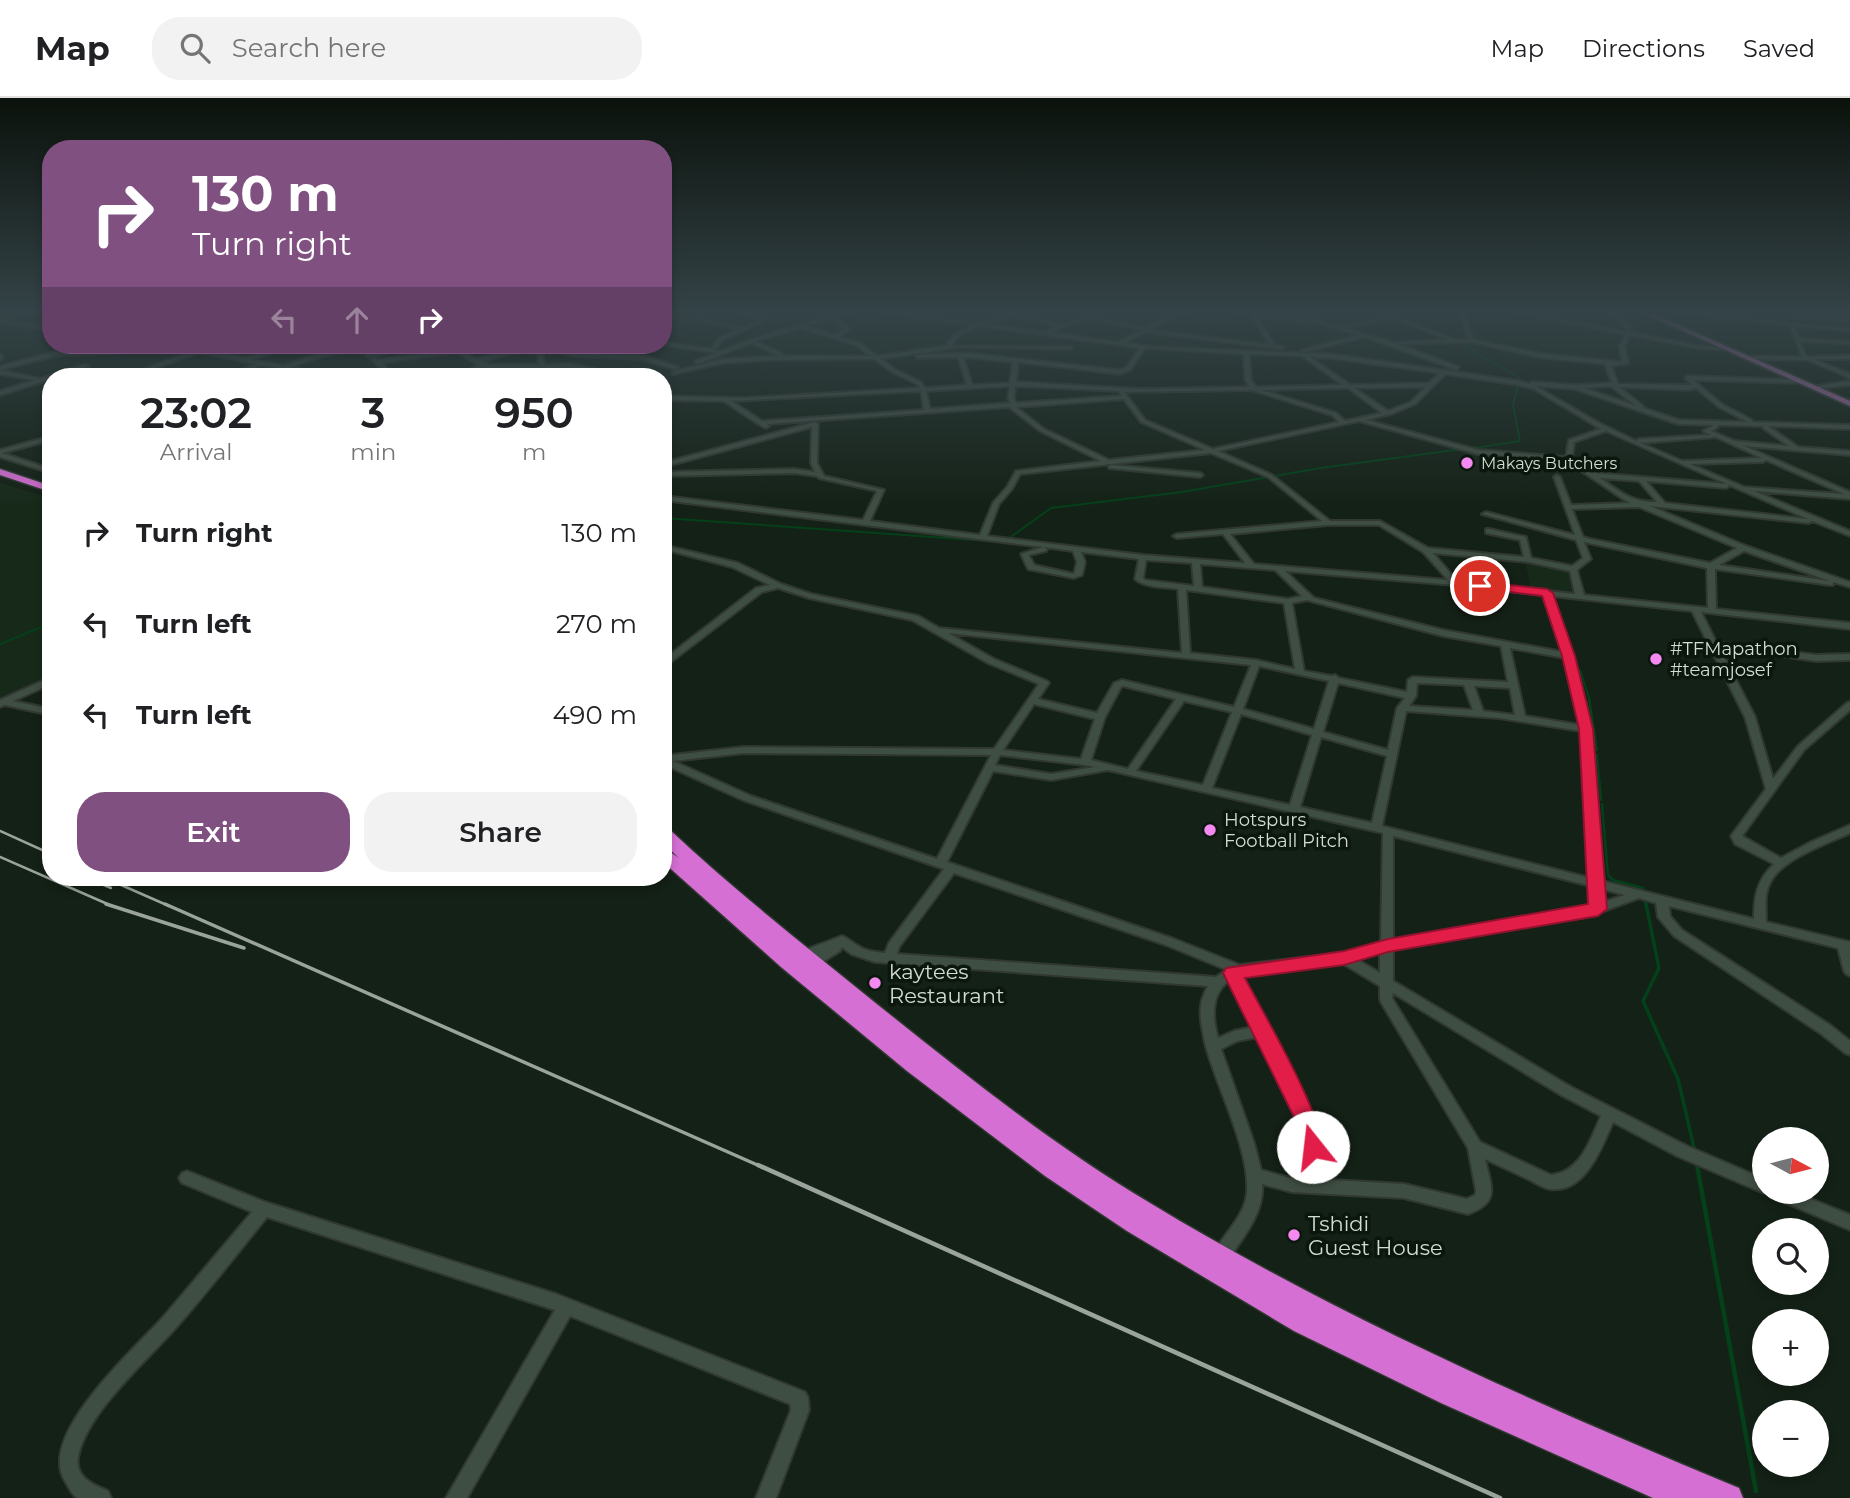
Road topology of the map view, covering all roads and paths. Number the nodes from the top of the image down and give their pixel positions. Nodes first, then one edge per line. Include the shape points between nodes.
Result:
1 (32, 377) edge
2 (906, 377) edge
3 (967, 377) edge
4 (1015, 377) edge
5 (1060, 377) edge
6 (1110, 377) edge
7 (1248, 377) edge
8 (1335, 377) edge
9 (1438, 377) edge
10 (1480, 377) edge
11 (1613, 377) edge
12 (1792, 377) edge
13 (42, 378) edge
14 (39, 379) junction
15 (1801, 381) junction
16 (1850, 383) edge
17 (1015, 384) junction
18 (1429, 385) junction
19 (1526, 385) junction
20 (1611, 385) junction
21 (970, 386) junction
22 (1056, 386) junction
23 (1697, 386) junction
24 (1349, 387) junction
25 (1576, 387) junction
26 (1814, 387) junction
27 (923, 389) junction
28 (1117, 390) junction
29 (1255, 390) junction
30 (878, 392) junction
31 (0, 393) edge
32 (1126, 397) junction
33 (672, 398) edge
34 (727, 401) junction
35 (1850, 404) edge
36 (1013, 406) junction
37 (1646, 410) junction
38 (928, 411) junction
39 (1386, 413) junction
40 (881, 414) junction
41 (842, 419) junction
42 (1357, 419) junction
43 (760, 423) junction
44 (1344, 423) junction
45 (1722, 423) junction
46 (815, 424) junction
47 (1763, 426) junction
48 (1850, 427) edge
49 (1605, 429) junction
50 (781, 434) junction
51 (1716, 437) junction
52 (42, 441) edge
53 (1632, 441) junction
54 (1729, 443) junction
55 (1795, 447) junction
56 (1215, 451) junction
57 (1850, 453) edge
58 (0, 454) edge
59 (1569, 459) junction
60 (1766, 460) junction
61 (672, 462) edge
62 (1107, 462) junction
63 (1679, 462) junction
64 (1087, 465) junction
65 (0, 466) edge
66 (42, 468) edge
67 (0, 472) edge
68 (672, 474) edge
69 (818, 474) junction
70 (1200, 475) dead end
71 (1590, 475) junction
72 (1557, 477) dead end
73 (1640, 478) junction
74 (42, 479) edge
75 (42, 486) edge
76 (1737, 487) junction
77 (1850, 496) edge
78 (672, 499) edge
79 (1662, 504) junction
80 (1642, 506) junction
81 (1568, 507) junction
82 (1486, 514) dead end
83 (1328, 523) junction
84 (865, 524) junction
85 (1825, 524) junction
86 (1850, 527) edge
87 (1489, 531) dead end
88 (1227, 534) junction
89 (1850, 534) edge
90 (983, 537) junction
91 (1177, 537) dead end
92 (1581, 540) junction
93 (1051, 546) junction
94 (1743, 548) junction
95 (672, 549) edge
96 (1076, 549) junction
97 (1426, 550) junction
98 (1143, 557) junction
99 (1528, 560) junction
100 (1196, 562) junction
101 (1711, 566) junction
102 (1252, 567) junction
103 (1277, 568) junction
104 (1573, 569) junction
105 (1455, 583) junction
106 (778, 586) junction
107 (1182, 587) junction
108 (1198, 589) junction
109 (1547, 593) junction
110 (1580, 596) junction
111 (1306, 598) junction
112 (1288, 601) junction
113 (1695, 609) junction
114 (1712, 611) junction
115 (1850, 626) edge
116 (938, 629) junction
117 (1715, 644) junction
118 (1505, 645) junction
119 (1186, 653) junction
120 (1569, 656) junction
121 (1850, 657) edge
122 (672, 658) edge
123 (1256, 663) junction
124 (1300, 671) junction
125 (1335, 678) junction
126 (1468, 682) junction
127 (42, 684) edge
128 (1512, 685) junction
129 (1412, 696) junction
130 (1182, 697) junction
131 (1033, 701) junction
132 (2, 703) edge
133 (1850, 705) edge
134 (1402, 708) junction
135 (42, 710) edge
136 (1239, 711) junction
137 (1479, 713) junction
138 (1100, 717) junction
139 (1521, 719) junction
140 (1586, 729) junction
141 (1316, 735) junction
142 (997, 752) junction
143 (1392, 754) junction
144 (672, 759) edge
145 (1084, 762) junction
146 (672, 764) edge
147 (989, 766) junction
148 (1118, 768) junction
149 (1131, 771) junction
150 (1207, 788) junction
151 (1770, 789) junction
152 (1294, 809) junction
153 (1850, 829) edge
154 (1382, 830) junction
155 (672, 841) edge
156 (672, 860) edge
157 (1780, 863) junction
158 (946, 866) junction
159 (1596, 883) junction
160 (1638, 894) junction
161 (1662, 900) junction
162 (1598, 909) junction
163 (1760, 924) junction
164 (1388, 946) junction
165 (1847, 946) edge
166 (890, 958) junction
167 (1344, 958) junction
168 (801, 963) junction
169 (1236, 971) junction
170 (1850, 971) edge
171 (1384, 980) junction
172 (1219, 982) junction
173 (1260, 1031) junction
174 (1213, 1047) junction
175 (1850, 1049) edge
176 (1610, 1113) junction
177 (1475, 1147) junction
178 (1254, 1175) junction
179 (187, 1178) dead end
180 (1752, 1181) edge
181 (1292, 1185) junction
182 (1805, 1204) edge
183 (264, 1209) junction
184 (1850, 1223) edge
185 (1220, 1257) junction
186 (566, 1307) junction
187 (101, 1498) edge
188 (456, 1498) edge
189 (766, 1498) edge
190 (1686, 1498) edge
191 (1729, 1498) edge

1 - 14 street
2 - 27 street
3 - 21 street
4 - 17 street
5 - 22 street
6 - 28 street
7 - 29 street
8 - 24 street
9 - 18 street
10 - 19 street
11 - 20 street
12 - 15 main road
13 - 14 street
14 - 31 street
15 - 23 street via 1688,378
15 - 26 main road
16 - 26 street
17 - 21 street
17 - 22 street
17 - 36 street
18 - 24 street
18 - 39 street via 1411,404
19 - 25 street
19 - 49 street
20 - 23 street
20 - 25 street
20 - 37 street
21 - 27 street
22 - 28 street
23 - 47 street via 1726,410
24 - 29 street
24 - 39 street
25 - 37 street
26 - 35 main road
27 - 30 street
27 - 38 street
28 - 29 street
28 - 32 street
29 - 44 street via 1334,414
30 - 34 street
30 - 40 street
32 - 36 street
32 - 56 street via 1144,422
33 - 34 street
34 - 43 street
36 - 38 street
36 - 62 street via 1042,430
37 - 45 street via 1678,422
38 - 40 street
39 - 42 street
40 - 41 street
41 - 43 street
41 - 46 street
42 - 44 street
42 - 59 street via 1480,453
43 - 50 street
44 - 56 street
45 - 47 street
45 - 51 street via 1706,429
46 - 50 street
46 - 69 street
47 - 48 street
47 - 55 street
49 - 53 street
49 - 59 street via 1571,440
50 - 61 street
51 - 53 street
51 - 54 street
52 - 58 street
53 - 63 street
54 - 55 street
54 - 60 street
55 - 57 street
56 - 62 street
56 - 83 street via 1270,476
58 - 66 street
59 - 71 street
60 - 63 street
60 - 77 street
62 - 64 street
63 - 76 street
64 - 70 street
64 - 90 street via 1018,472 996,503
65 - 74 highway
67 - 75 highway
68 - 69 street
69 - 84 street via 827,481 880,489
71 - 73 street
71 - 80 street
72 - 81 street
73 - 76 street
73 - 79 street
76 - 77 street
76 - 85 street
78 - 84 street
79 - 80 street
79 - 85 street
80 - 81 street
80 - 94 street
81 - 92 street
82 - 92 street
83 - 88 street
83 - 97 street via 1386,525
84 - 90 street
85 - 86 street
85 - 89 street
87 - 99 street via 1523,539
88 - 91 street
88 - 102 street
90 - 93 street
92 - 101 street
92 - 104 street via 1587,559
93 - 96 street
93 - 96 street via 1026,552 1031,567 1077,575 1081,562
94 - 101 street
94 - 101 street via 1850,585
95 - 106 street via 735,565
96 - 98 street
97 - 99 street
97 - 105 street
98 - 100 street
98 - 107 street via 1140,580
99 - 104 street
100 - 102 street
100 - 108 street
101 - 114 street
102 - 103 street
103 - 105 street
103 - 111 street
104 - 110 street
105 - 109 street
106 - 116 street via 915,618
106 - 122 street via 759,590
107 - 108 street
107 - 119 street
108 - 112 street
109 - 110 street
109 - 120 street
110 - 113 street
111 - 112 street
111 - 118 street
112 - 124 street
113 - 114 street
113 - 117 street
114 - 115 street
116 - 119 street
116 - 131 street via 973,652 1044,683
117 - 121 street via 1816,659
117 - 151 street via 1749,717
118 - 120 street
118 - 128 street
119 - 123 street
120 - 140 street
123 - 124 street
123 - 136 street
124 - 125 street
125 - 129 street
125 - 141 street
126 - 128 street
126 - 129 street via 1413,680
126 - 137 street
127 - 132 street
128 - 139 street
129 - 134 street
130 - 136 street
130 - 138 street via 1122,683
130 - 149 street
131 - 138 street
131 - 142 street
132 - 135 street
133 - 151 street via 1801,748
134 - 137 street
134 - 143 street
136 - 141 street
136 - 150 street
137 - 139 street
138 - 145 street
139 - 140 street
140 - 159 street
141 - 143 street
141 - 152 street
142 - 144 street via 744,750
142 - 145 street
142 - 147 street
143 - 154 street
145 - 148 street
146 - 158 street via 747,798
147 - 148 street via 1051,777
147 - 158 street
148 - 149 street
149 - 150 street
150 - 152 street
151 - 157 street via 1736,836
152 - 154 street
153 - 157 street
154 - 159 street
154 - 164 street
155 - 168 highway
156 - 168 highway
157 - 163 street via 1762,887
158 - 166 street via 893,946
158 - 169 street via 1170,942
159 - 160 street
159 - 162 street
160 - 161 street
160 - 162 street
161 - 163 street
161 - 175 street via 1664,917 1678,933
162 - 164 street
163 - 165 street
164 - 167 street
164 - 171 street
165 - 170 street
166 - 168 street via 864,954 839,941 836,948
166 - 172 street
167 - 169 street
167 - 171 street
168 - 185 highway via 1060,1159
168 - 190 highway via 995,1127 1135,1223 1303,1322 1450,1394
169 - 172 street
169 - 173 street
171 - 176 street
171 - 177 street via 1386,998
172 - 174 street via 1206,1008
173 - 174 street via 1234,1036
173 - 181 street via 1306,1119 1313,1147 1308,1174
174 - 178 street
176 - 177 street via 1582,1170 1561,1183
176 - 180 street
177 - 181 street via 1484,1191 1482,1199 1468,1207 1404,1191
178 - 181 street
178 - 185 street via 1255,1192 1248,1215
179 - 183 street
182 - 184 street
183 - 186 street
183 - 187 street via 169,1324 107,1389 80,1427 69,1470 80,1489
185 - 191 highway via 1457,1381
186 - 188 street
186 - 189 street via 799,1398 800,1410

